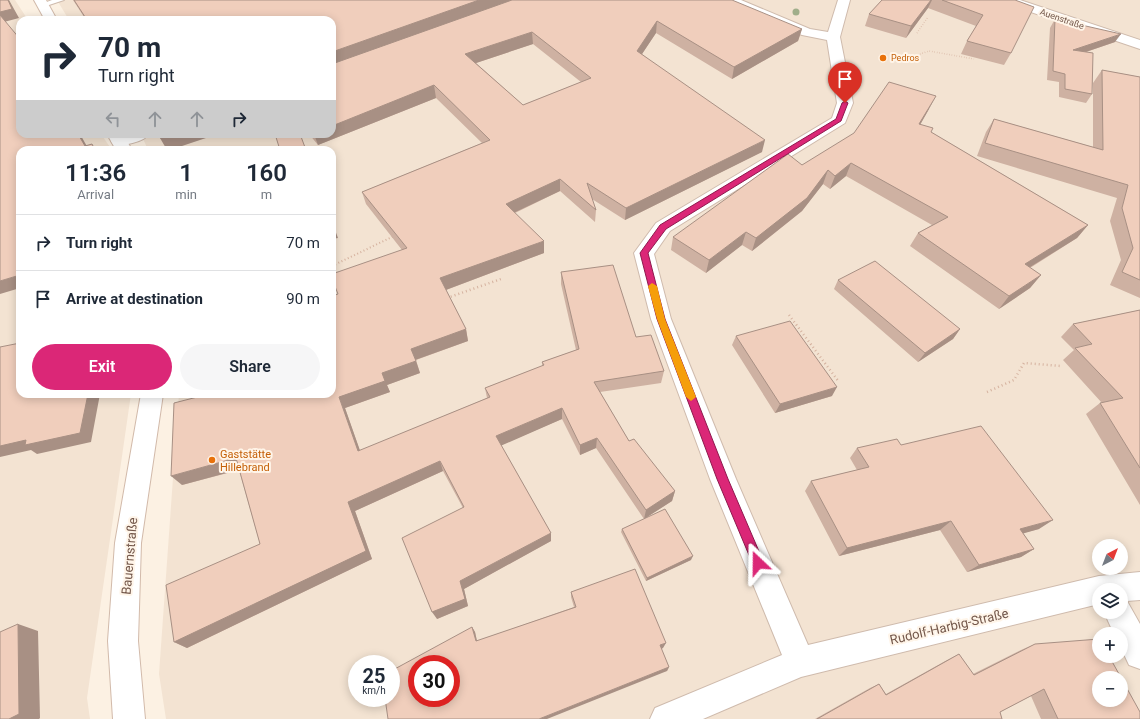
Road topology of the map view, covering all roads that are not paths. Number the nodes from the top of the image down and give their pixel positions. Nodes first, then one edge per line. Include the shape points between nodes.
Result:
1 (60, 0) edge
2 (730, 0) edge
3 (844, 0) edge
4 (1008, 0) edge
5 (42, 2) edge
6 (49, 16) edge
7 (833, 37) junction
8 (1140, 45) edge
9 (130, 138) edge
10 (120, 142) edge
11 (151, 398) edge
12 (1140, 586) edge
13 (1128, 589) edge
14 (1092, 597) edge
15 (1120, 619) edge
16 (1140, 654) edge
17 (800, 662) junction
18 (125, 717) edge
19 (666, 719) edge

1 - 5 lane
2 - 7 street via 807,32
3 - 7 street
4 - 8 street, Auenstraße
5 - 6 street
7 - 17 street via 845,103 839,120 663,227 644,253 661,319 722,479
9 - 10 street
11 - 18 street, Bauernstraße via 128,543 124,642
12 - 13 street, Rudolf-Harbig-Straße
14 - 17 street, Rudolf-Harbig-Straße
15 - 16 street
17 - 19 street, Rudolf-Harbig-Straße

